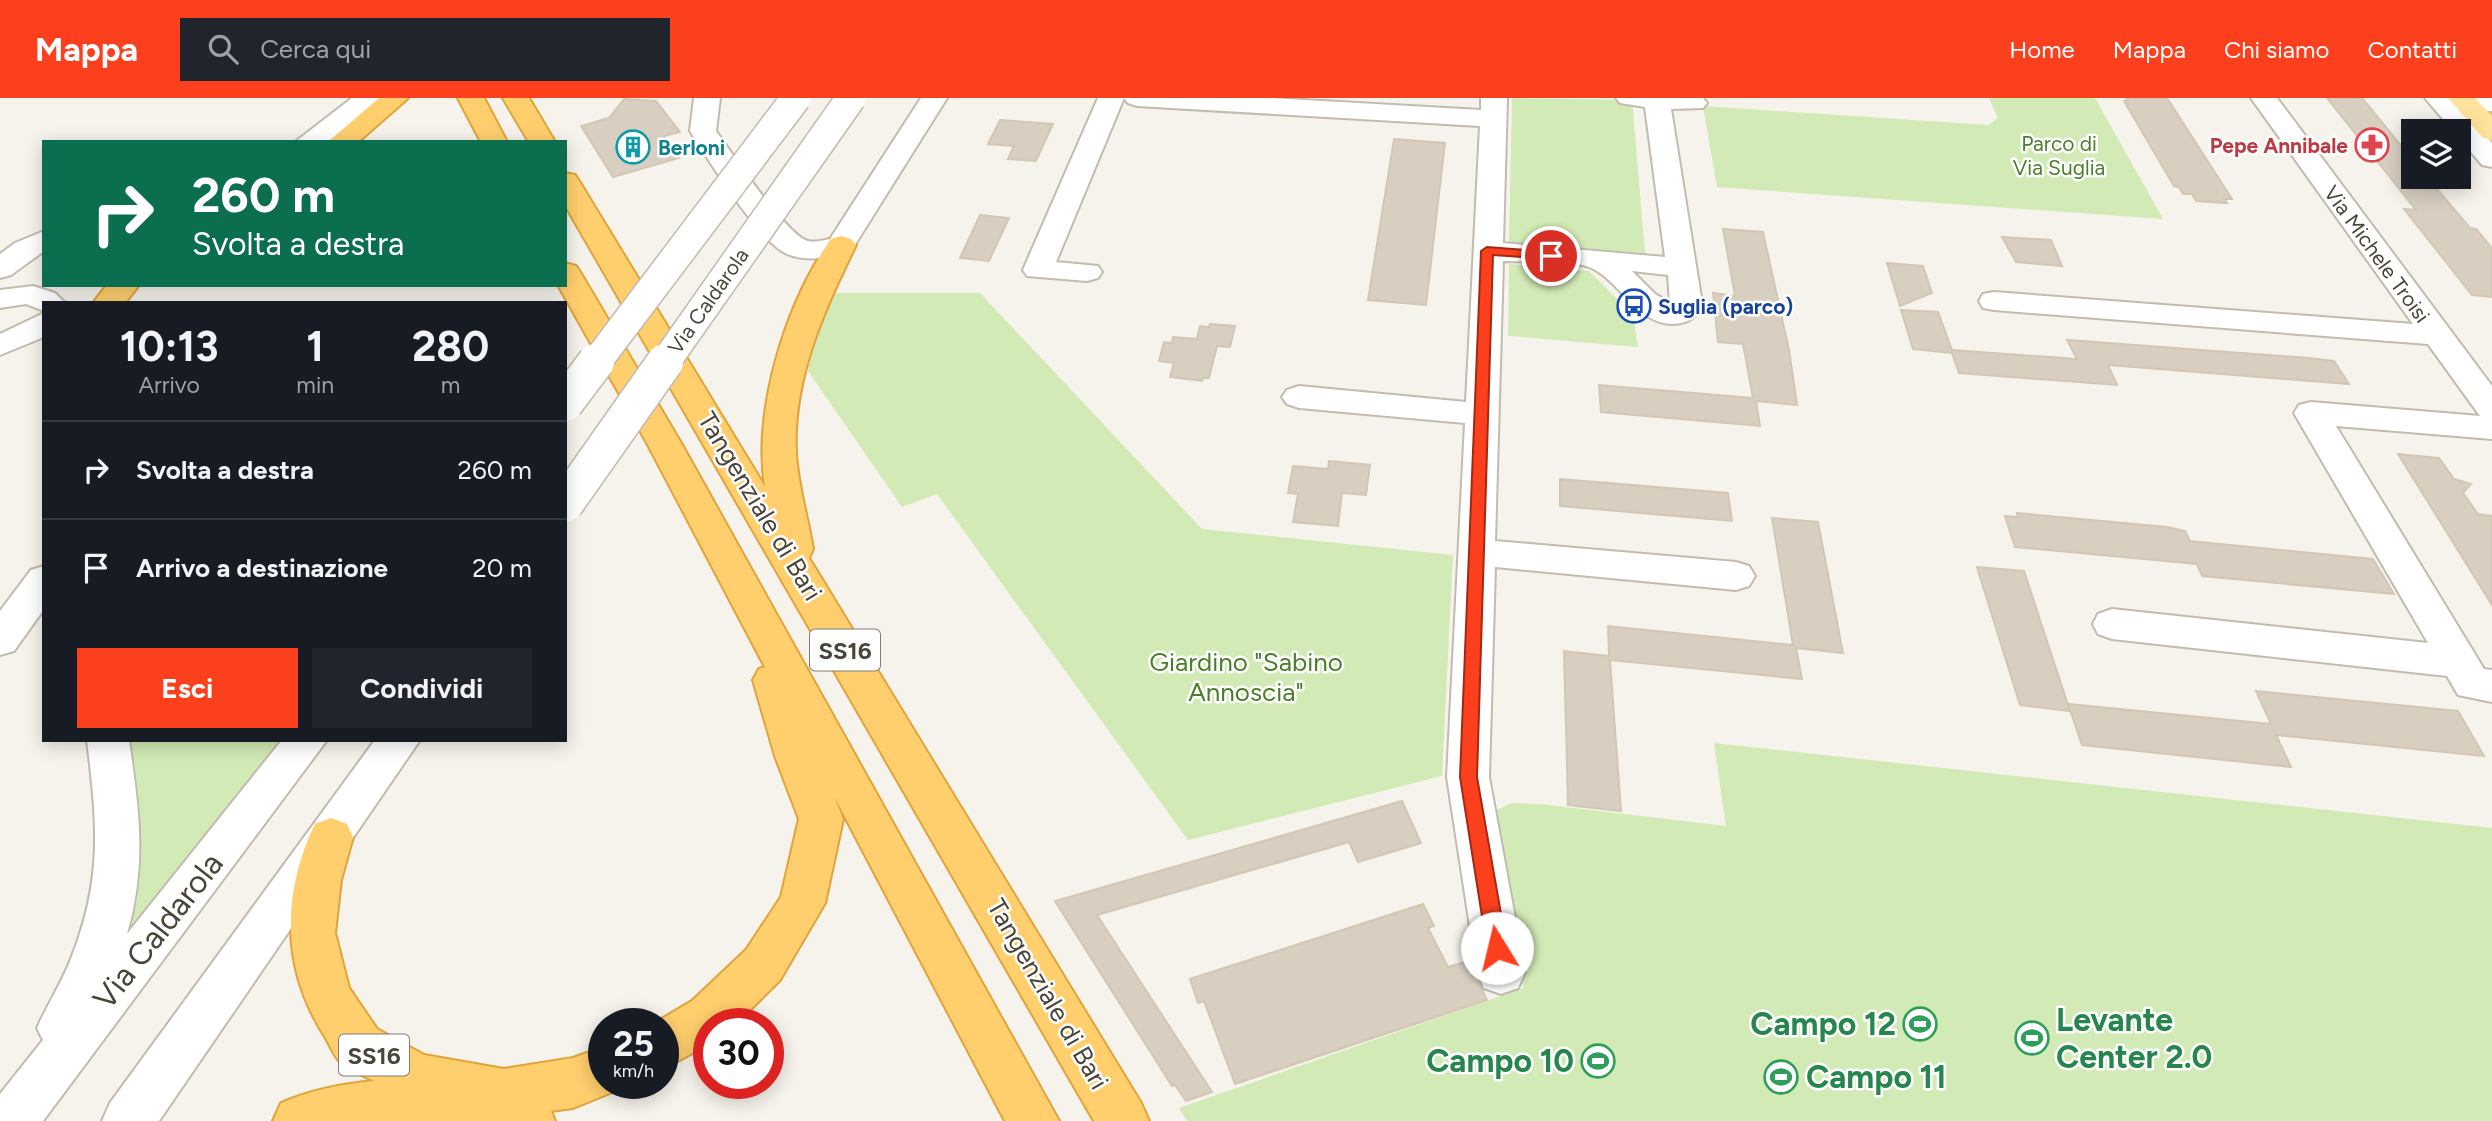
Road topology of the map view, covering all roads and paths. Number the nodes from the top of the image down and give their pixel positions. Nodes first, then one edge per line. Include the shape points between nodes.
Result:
1 (368, 98) edge
2 (395, 98) edge
3 (471, 98) edge
4 (516, 98) edge
5 (707, 98) edge
6 (796, 98) edge
7 (851, 98) edge
8 (934, 98) edge
9 (1111, 98) edge
10 (1137, 98) edge
11 (1629, 98) edge
12 (2264, 98) edge
13 (1657, 100) junction
14 (1694, 103) dead end
15 (2463, 105) edge
16 (1494, 109) edge
17 (2492, 132) edge
18 (312, 140) edge
19 (343, 140) edge
20 (494, 140) edge
21 (541, 140) edge
22 (2492, 159) edge
23 (567, 184) edge
24 (849, 234) junction
25 (42, 241) edge
26 (1487, 251) junction
27 (1599, 259) junction
28 (3, 266) edge
29 (1681, 267) junction
30 (1087, 272) dead end
31 (567, 275) edge
32 (73, 287) edge
33 (122, 287) edge
34 (1994, 300) dead end
35 (54, 301) edge
36 (109, 301) edge
37 (36, 314) edge
38 (2436, 335) junction
39 (0, 346) edge
40 (2482, 383) edge
41 (1299, 397) dead end
42 (567, 400) edge
43 (2492, 409) edge
44 (1482, 414) junction
45 (2492, 428) edge
46 (567, 501) edge
47 (1476, 552) junction
48 (797, 569) junction
49 (1736, 576) dead end
50 (42, 583) edge
51 (750, 604) junction
52 (2112, 624) dead end
53 (0, 640) edge
54 (2459, 662) junction
55 (2492, 686) edge
56 (108, 742) edge
57 (304, 742) edge
58 (398, 742) edge
59 (331, 837) junction
60 (1501, 972) dead end
61 (679, 1035) edge
62 (588, 1077) edge
63 (2, 1121) edge
64 (10, 1121) edge
65 (128, 1121) edge
66 (299, 1121) edge
67 (529, 1121) edge
68 (1033, 1121) edge
69 (1123, 1121) edge

1 - 18 street
2 - 19 highway
3 - 20 highway
4 - 21 highway
5 - 24 street via 703,131 794,247 820,251
6 - 42 street, Via Caldarola, bridge
7 - 46 street, Via Caldarola, bridge
8 - 24 street
9 - 30 street via 1038,270
10 - 16 street
11 - 13 street
12 - 38 street, Via Michele Troisi
13 - 14 street
13 - 29 street
15 - 17 main road
15 - 22 street
16 - 26 street
23 - 48 highway, Tangenziale di Bari / SS16
24 - 48 highway, SS16 via 810,307 791,365 778,444
25 - 28 street
26 - 27 street
26 - 44 street
27 - 29 street
27 - 29 street via 1643,302 1664,313 1678,314 1685,308
28 - 37 street via 7,290
31 - 51 highway, Tangenziale di Bari / SS16
32 - 35 street
33 - 36 highway
34 - 38 street
37 - 39 street via 25,349
38 - 40 street, Via Michele Troisi
40 - 43 street, Via Michele Troisi
41 - 44 street
44 - 47 street
45 - 54 street via 2311,413
47 - 49 street
47 - 60 street via 1468,777
48 - 69 highway, Tangenziale di Bari / SS16
50 - 53 street
51 - 61 highway, SS16 via 796,756 821,818 802,903 763,965 709,1017
51 - 68 highway, Tangenziale di Bari / SS16
52 - 54 street
54 - 55 street via 2472,684
56 - 63 street via 120,834 116,885 100,948 44,1061
57 - 64 street, Via Caldarola
58 - 59 street
59 - 62 highway, SS16 via 318,880 312,933 327,997 359,1046 417,1078 504,1094
59 - 65 street
66 - 67 highway via 382,1104

